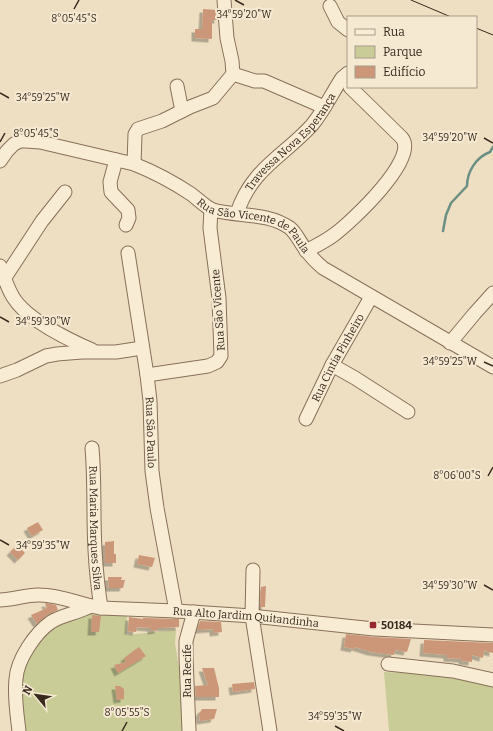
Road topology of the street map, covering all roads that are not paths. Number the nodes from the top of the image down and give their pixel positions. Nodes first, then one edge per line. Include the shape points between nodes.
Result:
1 (224, 0) edge
2 (330, 6) dead end
3 (347, 29) edge
4 (233, 74) junction
5 (347, 81) edge
6 (177, 86) dead end
7 (354, 88) edge
8 (324, 107) junction
9 (182, 111) junction
10 (116, 160) junction
11 (0, 161) edge
12 (134, 164) junction
13 (65, 192) dead end
14 (211, 209) junction
15 (237, 213) junction
16 (126, 225) dead end
17 (306, 251) junction
18 (128, 253) dead end
19 (0, 266) edge
20 (4, 279) junction
21 (493, 293) edge
22 (371, 297) junction
23 (450, 342) junction
24 (142, 348) junction
25 (99, 353) junction
26 (332, 365) junction
27 (493, 367) edge
28 (147, 375) junction
29 (0, 376) edge
30 (408, 412) dead end
31 (306, 419) dead end
32 (92, 448) dead end
33 (253, 570) dead end
34 (0, 600) edge
35 (96, 607) junction
36 (176, 610) junction
37 (194, 612) junction
38 (252, 616) junction
39 (493, 636) edge
40 (388, 664) dead end
41 (493, 680) edge
42 (19, 731) edge
43 (189, 731) edge
44 (270, 731) edge

1 - 4 street
2 - 3 street via 338,22
4 - 8 street via 266,82
4 - 9 street via 213,98
5 - 8 street, Travessa Nova Esperança
6 - 9 street
7 - 17 street via 402,138 406,148 389,180 364,208 335,235
8 - 15 street, Travessa Nova Esperança via 306,132 270,162 252,182
9 - 12 street via 138,129 135,134
10 - 11 street, Rua São Vicente de Paula via 40,142 20,141 7,151
10 - 12 street, Rua São Vicente de Paula
10 - 16 street via 110,182 111,192 128,210 129,218
12 - 14 street, Rua São Vicente de Paula via 168,180
13 - 20 street via 42,221
14 - 15 street, Rua São Vicente de Paula
14 - 28 street, Rua São Vicente via 210,228 219,298 221,356 217,362 208,366
15 - 17 street, Rua São Vicente de Paula via 281,223 297,235
17 - 22 street, Rua São Vicente de Paula via 323,268
18 - 24 street, Rua São Paulo
19 - 20 street
20 - 25 street via 23,310 78,344
21 - 23 street
22 - 23 street, Rua São Vicente de Paula
22 - 26 street, Rua Cintia Pinheiro
23 - 27 street, Rua São Vicente de Paula
24 - 25 street
24 - 28 street, Rua São Paulo
25 - 29 street via 46,356
26 - 30 street
26 - 31 street, Rua Cintia Pinheiro
28 - 36 street, Rua São Paulo via 152,471
32 - 35 street, Rua Maria Marques Silva
33 - 38 street
34 - 35 street, Rua Alto Jardim Quitandinha via 42,595
35 - 36 street, Rua Alto Jardim Quitandinha
35 - 42 street via 51,622 30,644 16,677
36 - 37 street, Rua Alto Jardim Quitandinha
37 - 38 street, Rua Alto Jardim Quitandinha
37 - 43 street, Rua Recife via 186,641
38 - 39 street, Rua Alto Jardim Quitandinha via 374,629
38 - 44 street
40 - 41 street via 453,671

